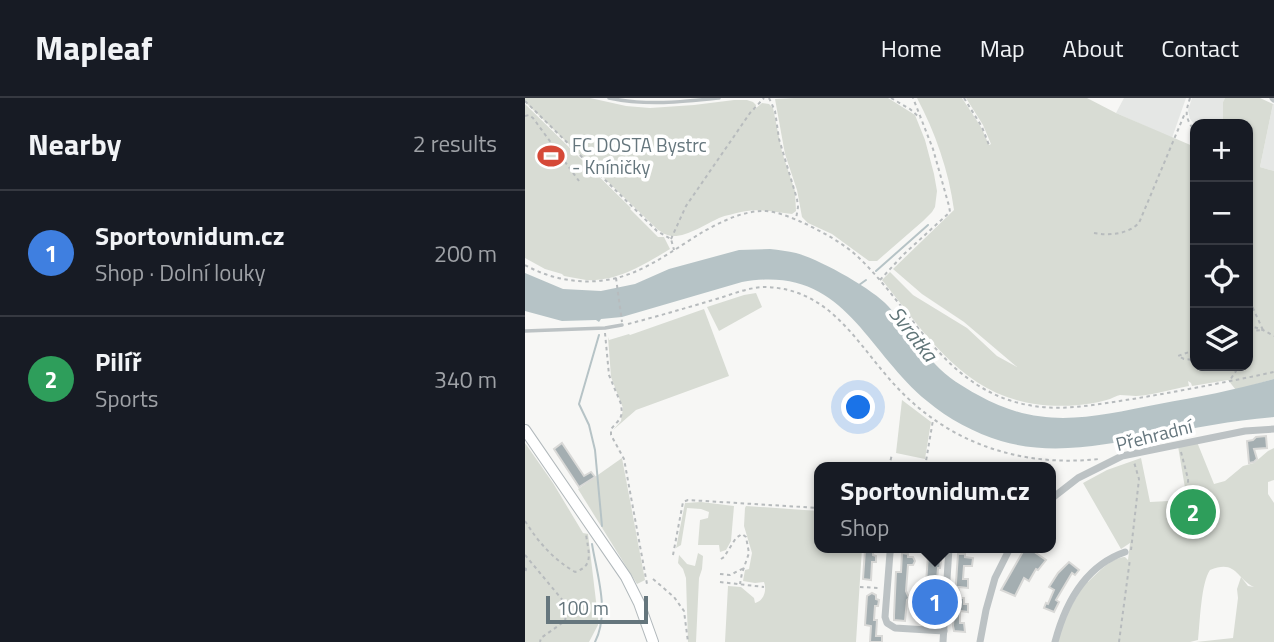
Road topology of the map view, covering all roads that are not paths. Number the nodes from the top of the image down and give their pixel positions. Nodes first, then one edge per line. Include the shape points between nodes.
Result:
1 (609, 98) edge
2 (719, 98) edge
3 (622, 324) road end
4 (525, 331) edge
5 (1274, 429) edge
6 (525, 430) edge
7 (1056, 495) edge
8 (1125, 552) dead end
9 (890, 553) edge
10 (949, 553) edge
11 (1008, 553) edge
12 (944, 631) junction
13 (653, 642) edge
14 (943, 642) edge
15 (980, 642) edge
16 (1055, 642) edge

1 - 2 lane via 670,103
3 - 4 lane
5 - 7 street, Přehradní via 1122,456 1078,478
6 - 13 street via 618,563
8 - 16 street via 1086,578 1061,619
9 - 12 street via 887,623 895,628
10 - 12 street
11 - 15 street via 995,578
12 - 14 street

